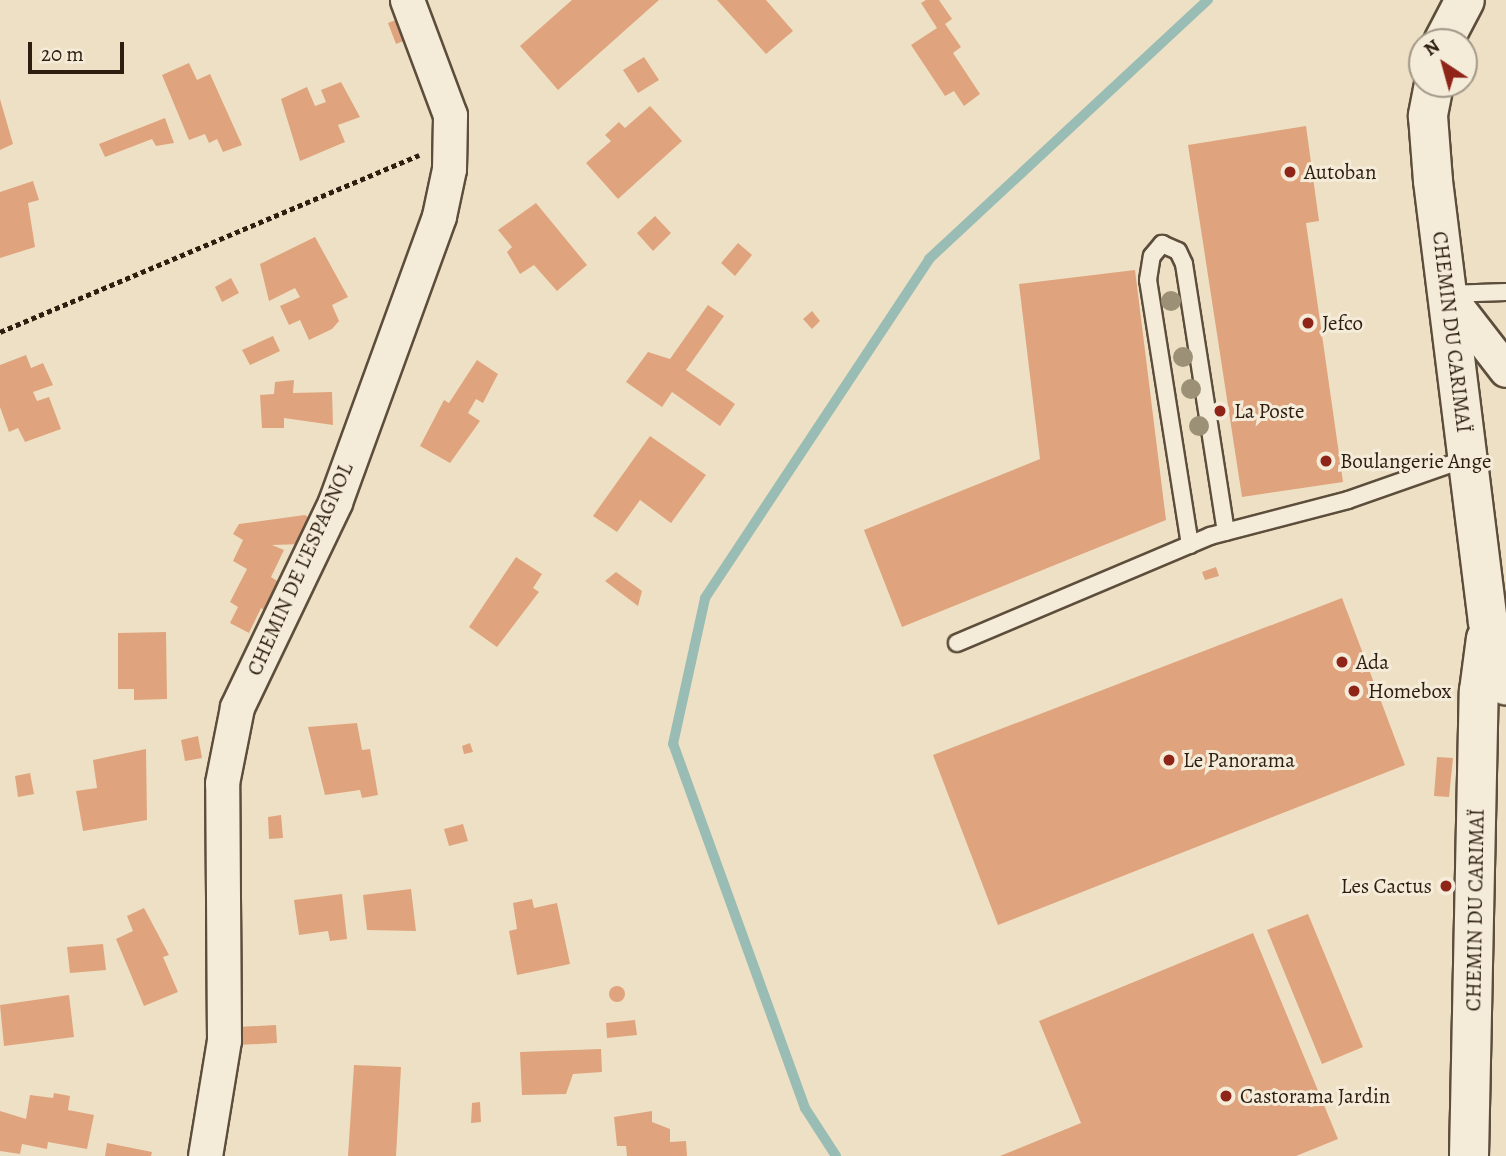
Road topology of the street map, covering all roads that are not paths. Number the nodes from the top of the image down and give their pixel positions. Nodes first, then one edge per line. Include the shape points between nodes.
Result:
1 (407, 0) edge
2 (1465, 0) edge
3 (1450, 28) edge
4 (1431, 98) edge
5 (1506, 292) edge
6 (1447, 294) junction
7 (1506, 370) edge
8 (1468, 458) junction
9 (1226, 532) junction
10 (1190, 545) junction
11 (1489, 622) junction
12 (957, 643) dead end
13 (1506, 685) edge
14 (205, 1156) edge
15 (1469, 1156) edge

1 - 14 street, CHEMIN DE L'ESPAGNOL via 450,115 439,216 335,502 237,707 222,783 224,1040
2 - 3 main road
4 - 6 main road, CHEMIN DU CARIMAÏ via 1428,116
5 - 6 lane
6 - 7 street
6 - 8 main road, CHEMIN DU CARIMAÏ
8 - 9 lane via 1348,500
8 - 11 main road, CHEMIN DU CARIMAÏ
9 - 10 lane
9 - 10 lane via 1184,264 1178,251 1162,244 1152,256 1148,280
10 - 12 lane
11 - 13 main road, CHEMIN DU CARIMAÏ
11 - 15 main road, CHEMIN DU CARIMAÏ via 1479,691

